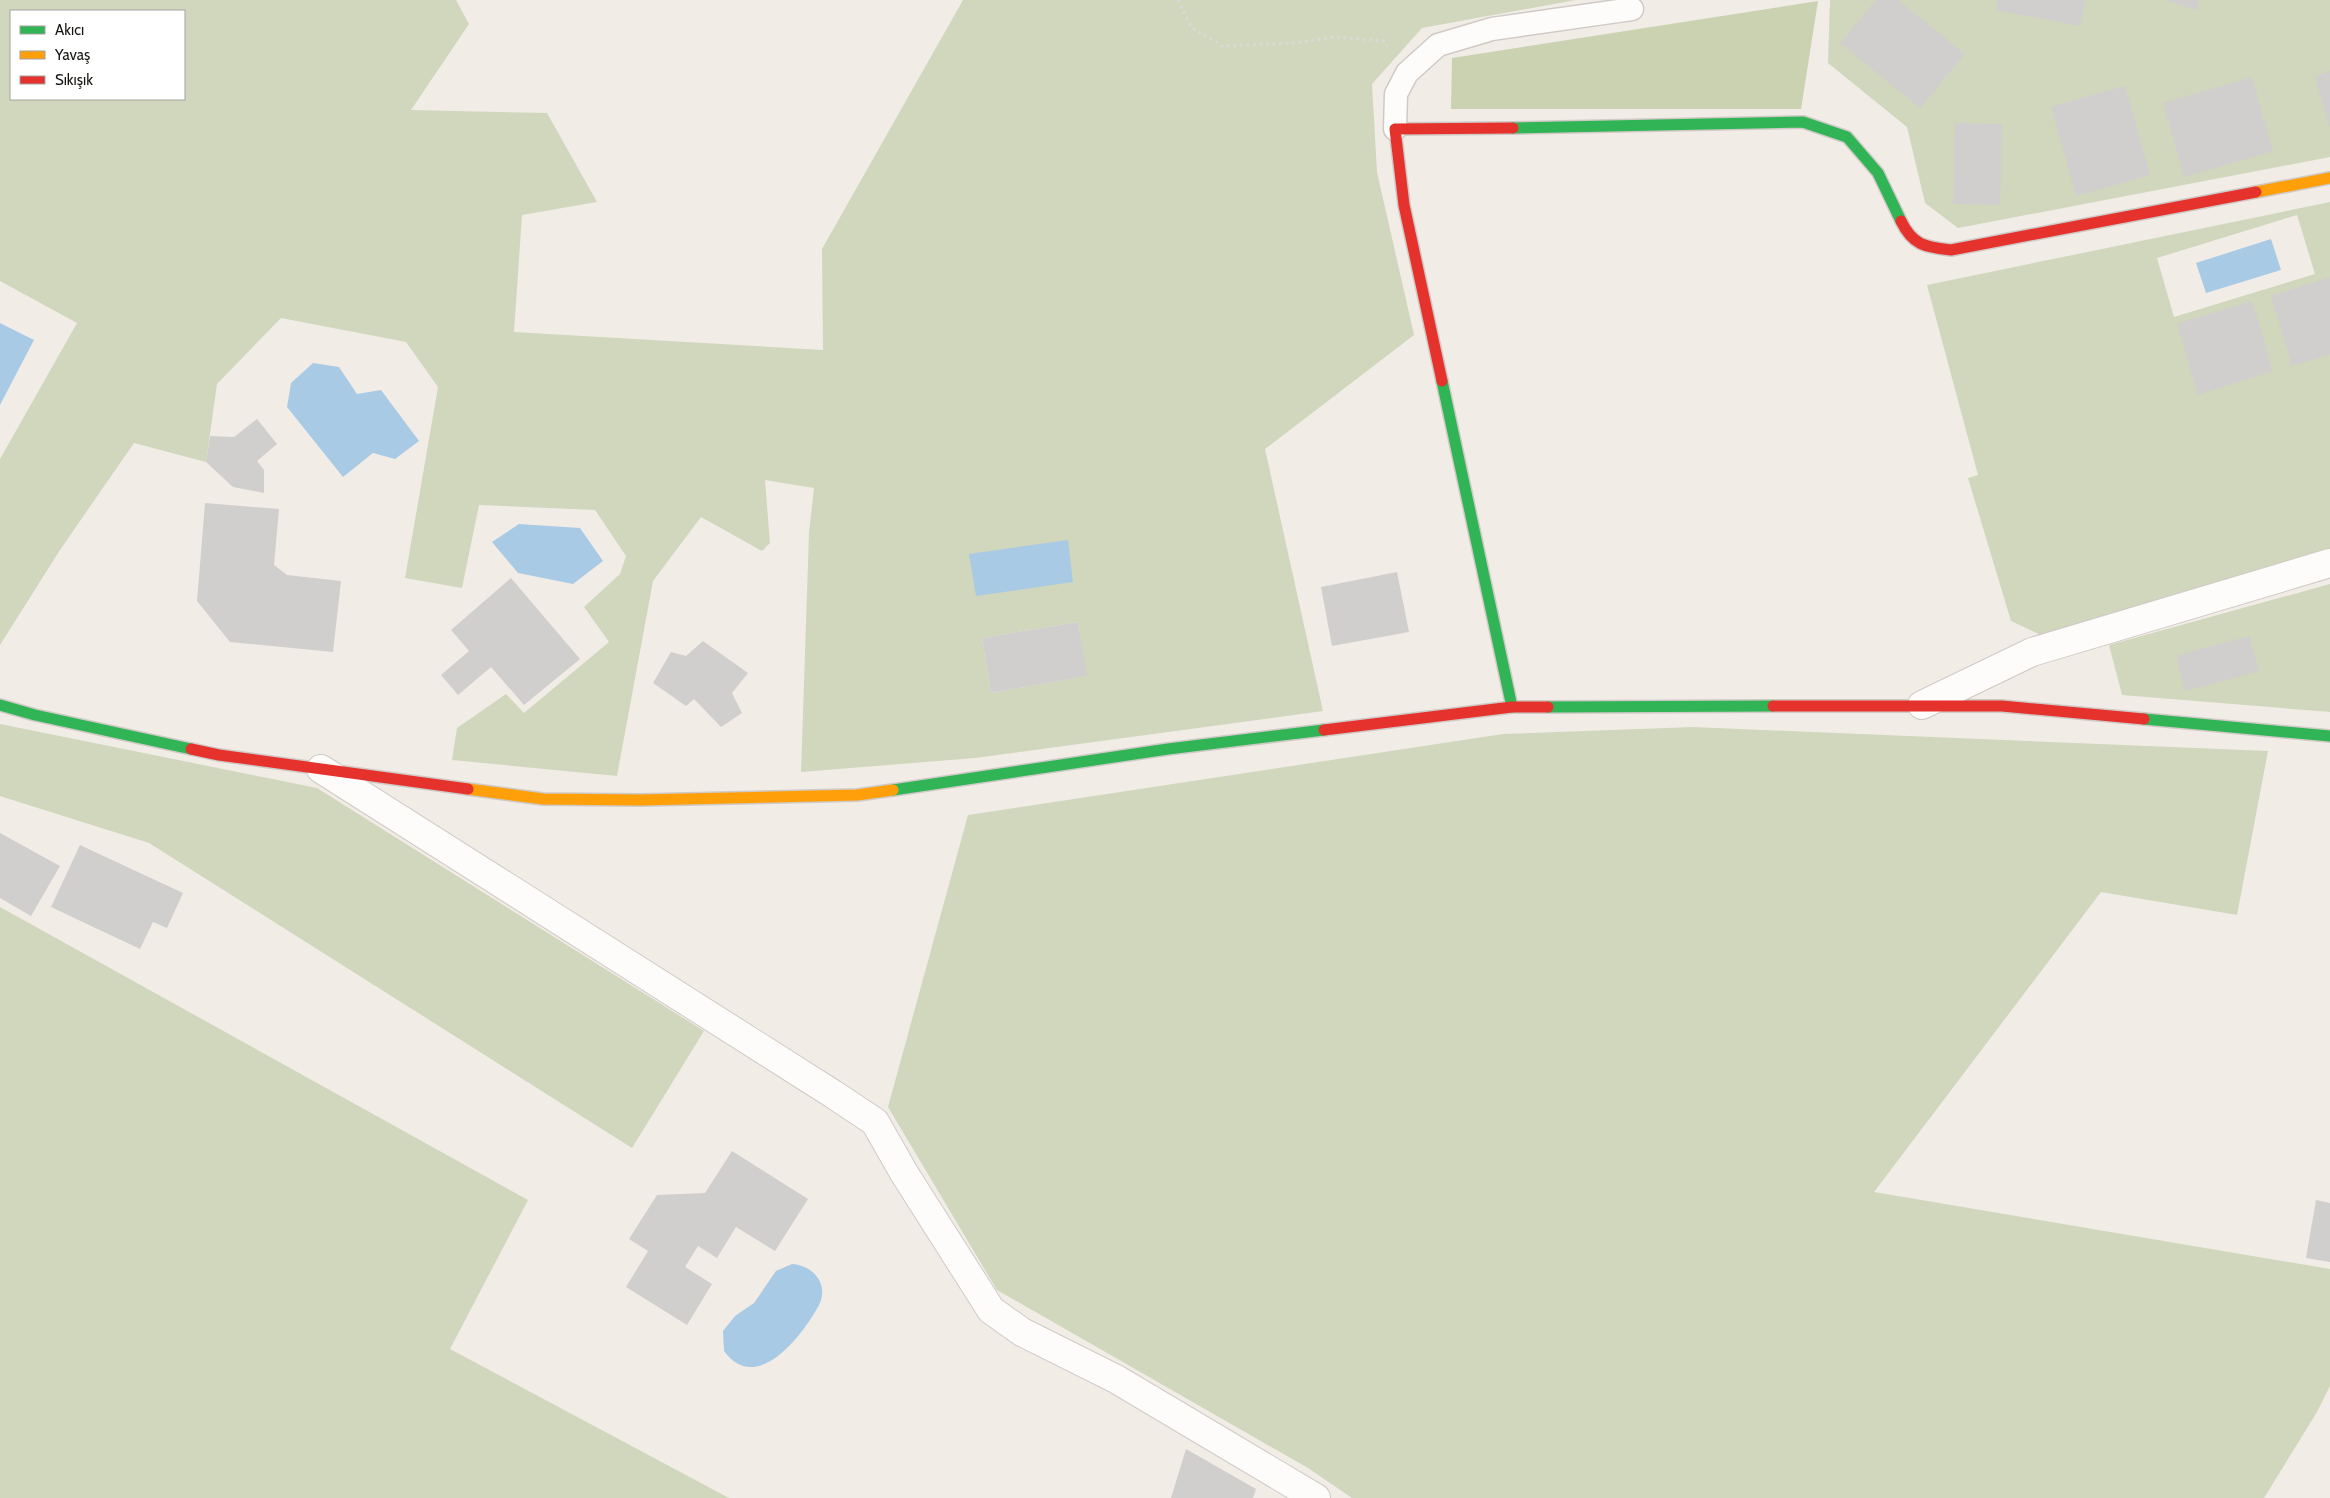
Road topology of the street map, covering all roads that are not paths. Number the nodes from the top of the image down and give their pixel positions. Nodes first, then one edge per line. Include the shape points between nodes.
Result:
1 (1632, 9) dead end
2 (1395, 129) junction
3 (2330, 178) edge
4 (2330, 563) edge
5 (1922, 704) junction
6 (0, 705) edge
7 (1512, 707) junction
8 (2330, 736) edge
9 (321, 769) junction
10 (1316, 1498) edge

1 - 2 lane via 1492,29 1438,46 1407,73 1396,94
2 - 3 street via 1803,122 1847,137 1878,173 1905,229 1923,247 1951,250
2 - 7 street via 1404,205
4 - 5 street via 2032,652
5 - 7 street
5 - 8 street via 2002,706
6 - 9 street via 219,755
7 - 9 street via 1168,749 856,795 543,799
9 - 10 street via 875,1122 991,1310 1022,1332 1116,1379

